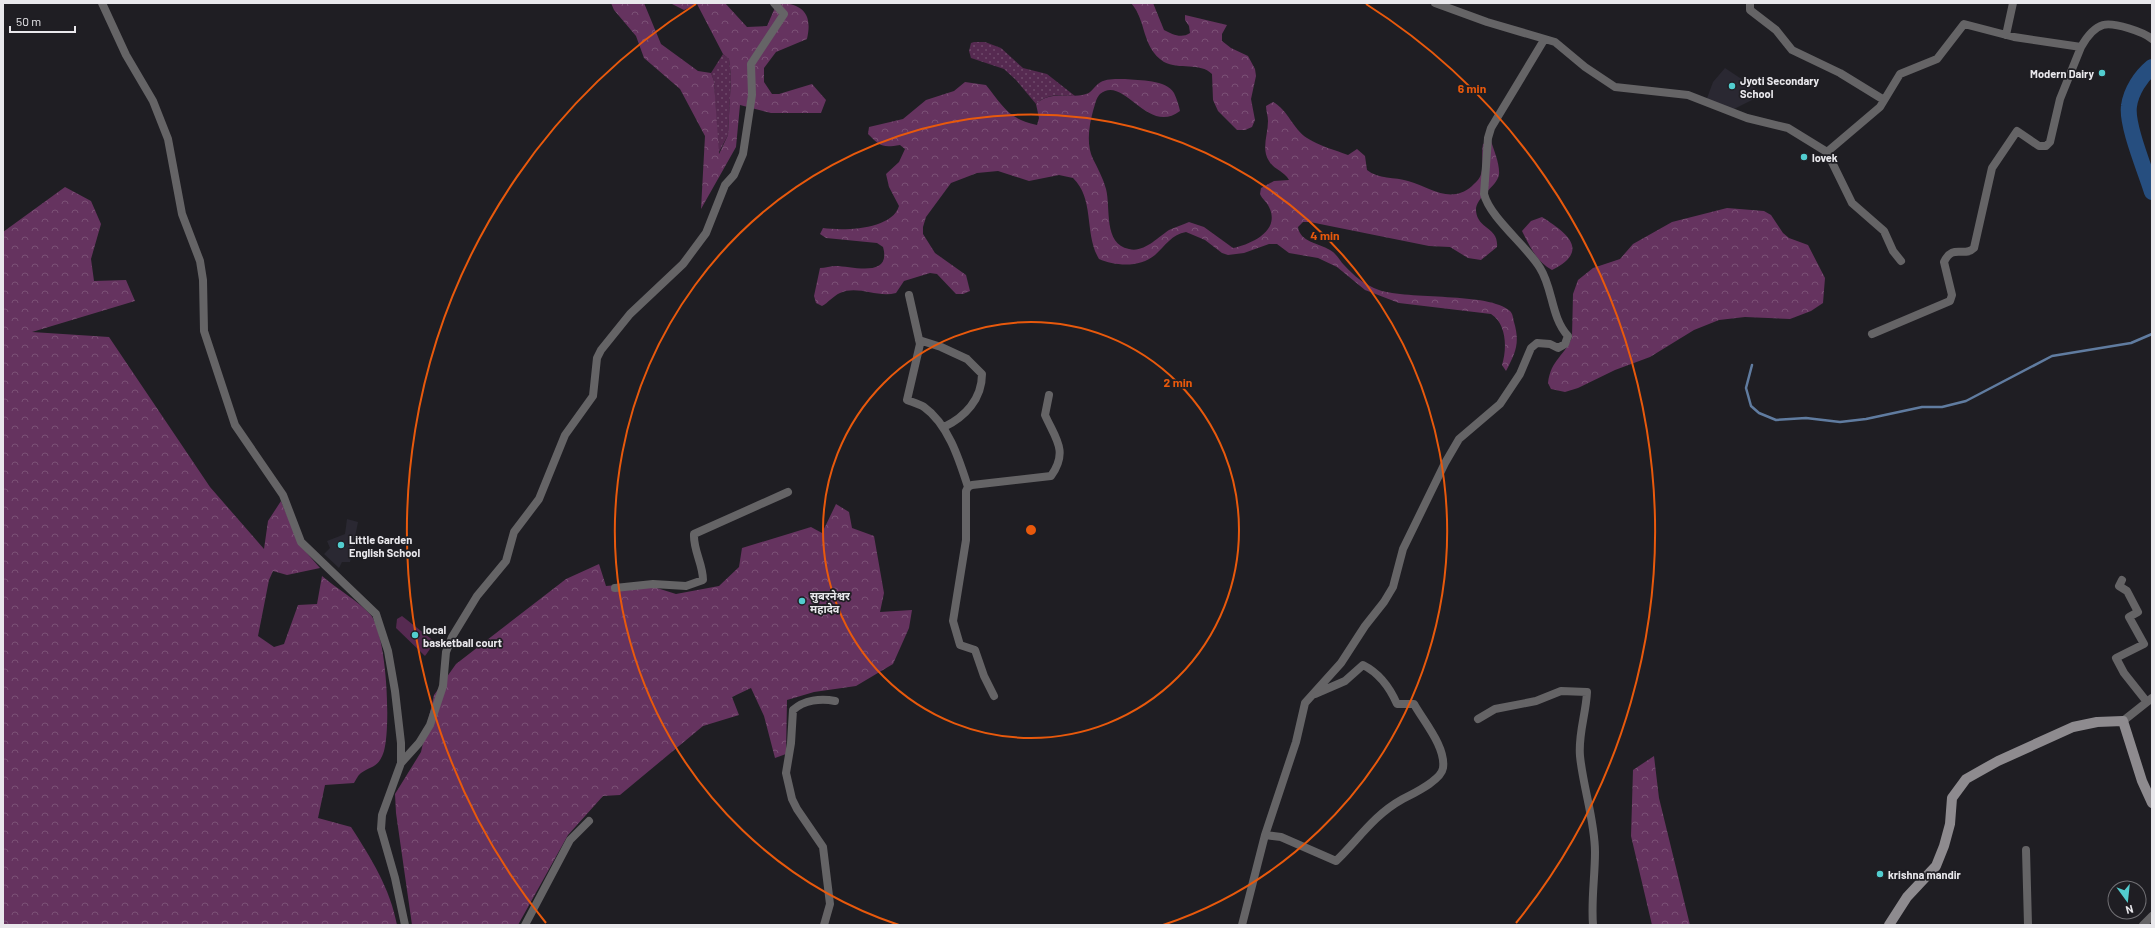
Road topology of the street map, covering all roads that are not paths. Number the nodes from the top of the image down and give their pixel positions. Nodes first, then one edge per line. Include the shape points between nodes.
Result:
1 (102, 3) edge
2 (774, 3) edge
3 (1435, 3) edge
4 (1750, 3) edge
5 (2013, 3) edge
6 (2006, 35) junction
7 (2152, 39) edge
8 (1544, 40) junction
9 (2081, 47) junction
10 (1884, 100) junction
11 (1827, 152) junction
12 (1901, 261) dead end
13 (908, 295) dead end
14 (1872, 334) dead end
15 (919, 340) junction
16 (1049, 395) dead end
17 (944, 427) junction
18 (968, 487) junction
19 (788, 492) dead end
20 (2122, 580) dead end
21 (615, 588) dead end
22 (994, 696) dead end
23 (1312, 696) junction
24 (2150, 700) edge
25 (835, 701) dead end
26 (1478, 719) dead end
27 (2123, 720) junction
28 (400, 763) junction
29 (2152, 803) edge
30 (589, 821) dead end
31 (1265, 835) junction
32 (2026, 850) dead end
33 (2152, 916) edge
34 (405, 925) edge
35 (526, 925) edge
36 (824, 925) edge
37 (1242, 925) edge
38 (1593, 925) edge
39 (1889, 925) edge
40 (2028, 925) edge
41 (2143, 925) edge

1 - 28 street via 126,55 164,125 182,214 200,261 204,331 235,425 283,495 302,542 376,614 382,628 395,691 401,743
2 - 28 street via 784,14 751,64 752,95 743,154 734,175 725,186 706,233 683,264 630,314 601,350 597,358 593,396 565,435 539,500 514,532 506,561 477,596 452,637 446,652 443,686 430,725 419,743
3 - 8 street
4 - 10 street via 1750,10 1776,30 1792,50 1840,73
5 - 6 street
6 - 9 street
6 - 10 street via 1964,24 1937,59 1900,74
7 - 9 street via 2123,27 2104,25 2088,34
8 - 11 street via 1554,42 1615,87 1676,92 1747,118 1788,128
8 - 23 street via 1491,128 1484,194 1494,213 1539,265 1547,279 1559,322 1568,336 1566,344 1558,348 1537,343 1534,345 1520,374 1500,404 1459,439 1445,462 1403,549 1393,587 1341,664
9 - 14 street via 2060,99 2050,142 2046,146 2039,146 2017,131 1992,168 1974,248 1968,251 1954,251 1946,257 1944,262 1952,295 1950,301
10 - 11 street
11 - 12 street via 1852,203 1884,231 1893,251
13 - 15 street
15 - 17 street via 907,400 924,407
15 - 17 street via 967,359 982,374 982,388 970,408 953,423
16 - 18 street via 1045,414 1055,433 1060,457 1058,467 1051,476 1022,481 994,481
17 - 18 street via 962,466
18 - 22 street via 966,540 953,621 960,645 975,650
19 - 21 street via 694,534 693,543 703,580 686,586 653,584
20 - 24 street via 2119,586 2127,591 2138,612 2129,617 2144,644 2116,658 2124,673
23 - 31 street via 1305,703 1296,742
23 - 31 street via 1345,681 1363,666 1370,669 1384,683 1397,704 1414,704 1435,740 1443,762 1443,770 1414,795 1392,805 1372,822 1336,861 1281,837
24 - 27 street
25 - 36 street via 826,699 804,702 792,710 791,743 786,766 792,799 823,847 830,904
26 - 38 street via 1495,709 1536,701 1561,692 1587,692 1580,748 1582,780 1595,844
27 - 29 street via 2142,781
27 - 39 street via 2073,727 1998,761 1966,779 1952,798 1950,824 1936,866 1908,897
28 - 34 street via 382,815 381,829
30 - 35 street via 570,840
31 - 37 street
32 - 40 street
33 - 41 street

